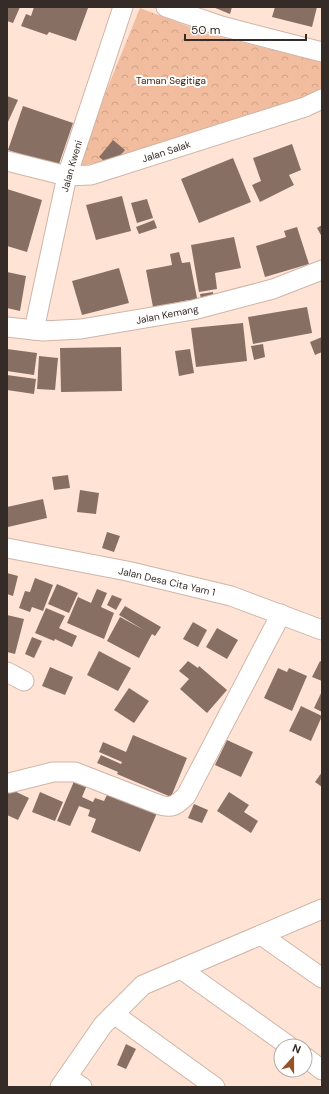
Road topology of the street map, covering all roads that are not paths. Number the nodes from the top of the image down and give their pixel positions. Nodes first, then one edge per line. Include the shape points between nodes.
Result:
1 (123, 7) edge
2 (166, 7) edge
3 (322, 52) edge
4 (322, 99) edge
5 (7, 161) edge
6 (67, 176) junction
7 (322, 270) edge
8 (7, 327) edge
9 (34, 330) junction
10 (7, 548) edge
11 (281, 614) junction
12 (322, 630) edge
13 (7, 672) edge
14 (24, 681) dead end
15 (9, 783) dead end
16 (322, 909) edge
17 (261, 935) junction
18 (181, 969) junction
19 (322, 978) edge
20 (114, 1014) junction
21 (278, 1038) edge
22 (313, 1064) edge
23 (322, 1070) edge
24 (70, 1084) edge
25 (215, 1087) edge

1 - 6 street, Jalan Kweni
2 - 3 street via 221,26
4 - 6 street, Jalan Salak via 305,107 91,175
5 - 6 street, Jalan Salak
6 - 9 street, Jalan Kweni
7 - 9 street, Jalan Kemang via 273,289 193,310 81,329
8 - 9 street, Jalan Kemang
10 - 11 street, Jalan Desa Cita Yam 1 via 127,571 231,596
11 - 12 street, Jalan Desa Cita Yam 1
11 - 15 street via 186,796 173,806 160,805 76,772 53,772
13 - 14 street
16 - 17 street
17 - 18 street
17 - 19 street
18 - 20 street via 143,985
18 - 21 street
20 - 24 street via 103,1025
20 - 25 street
22 - 23 street

